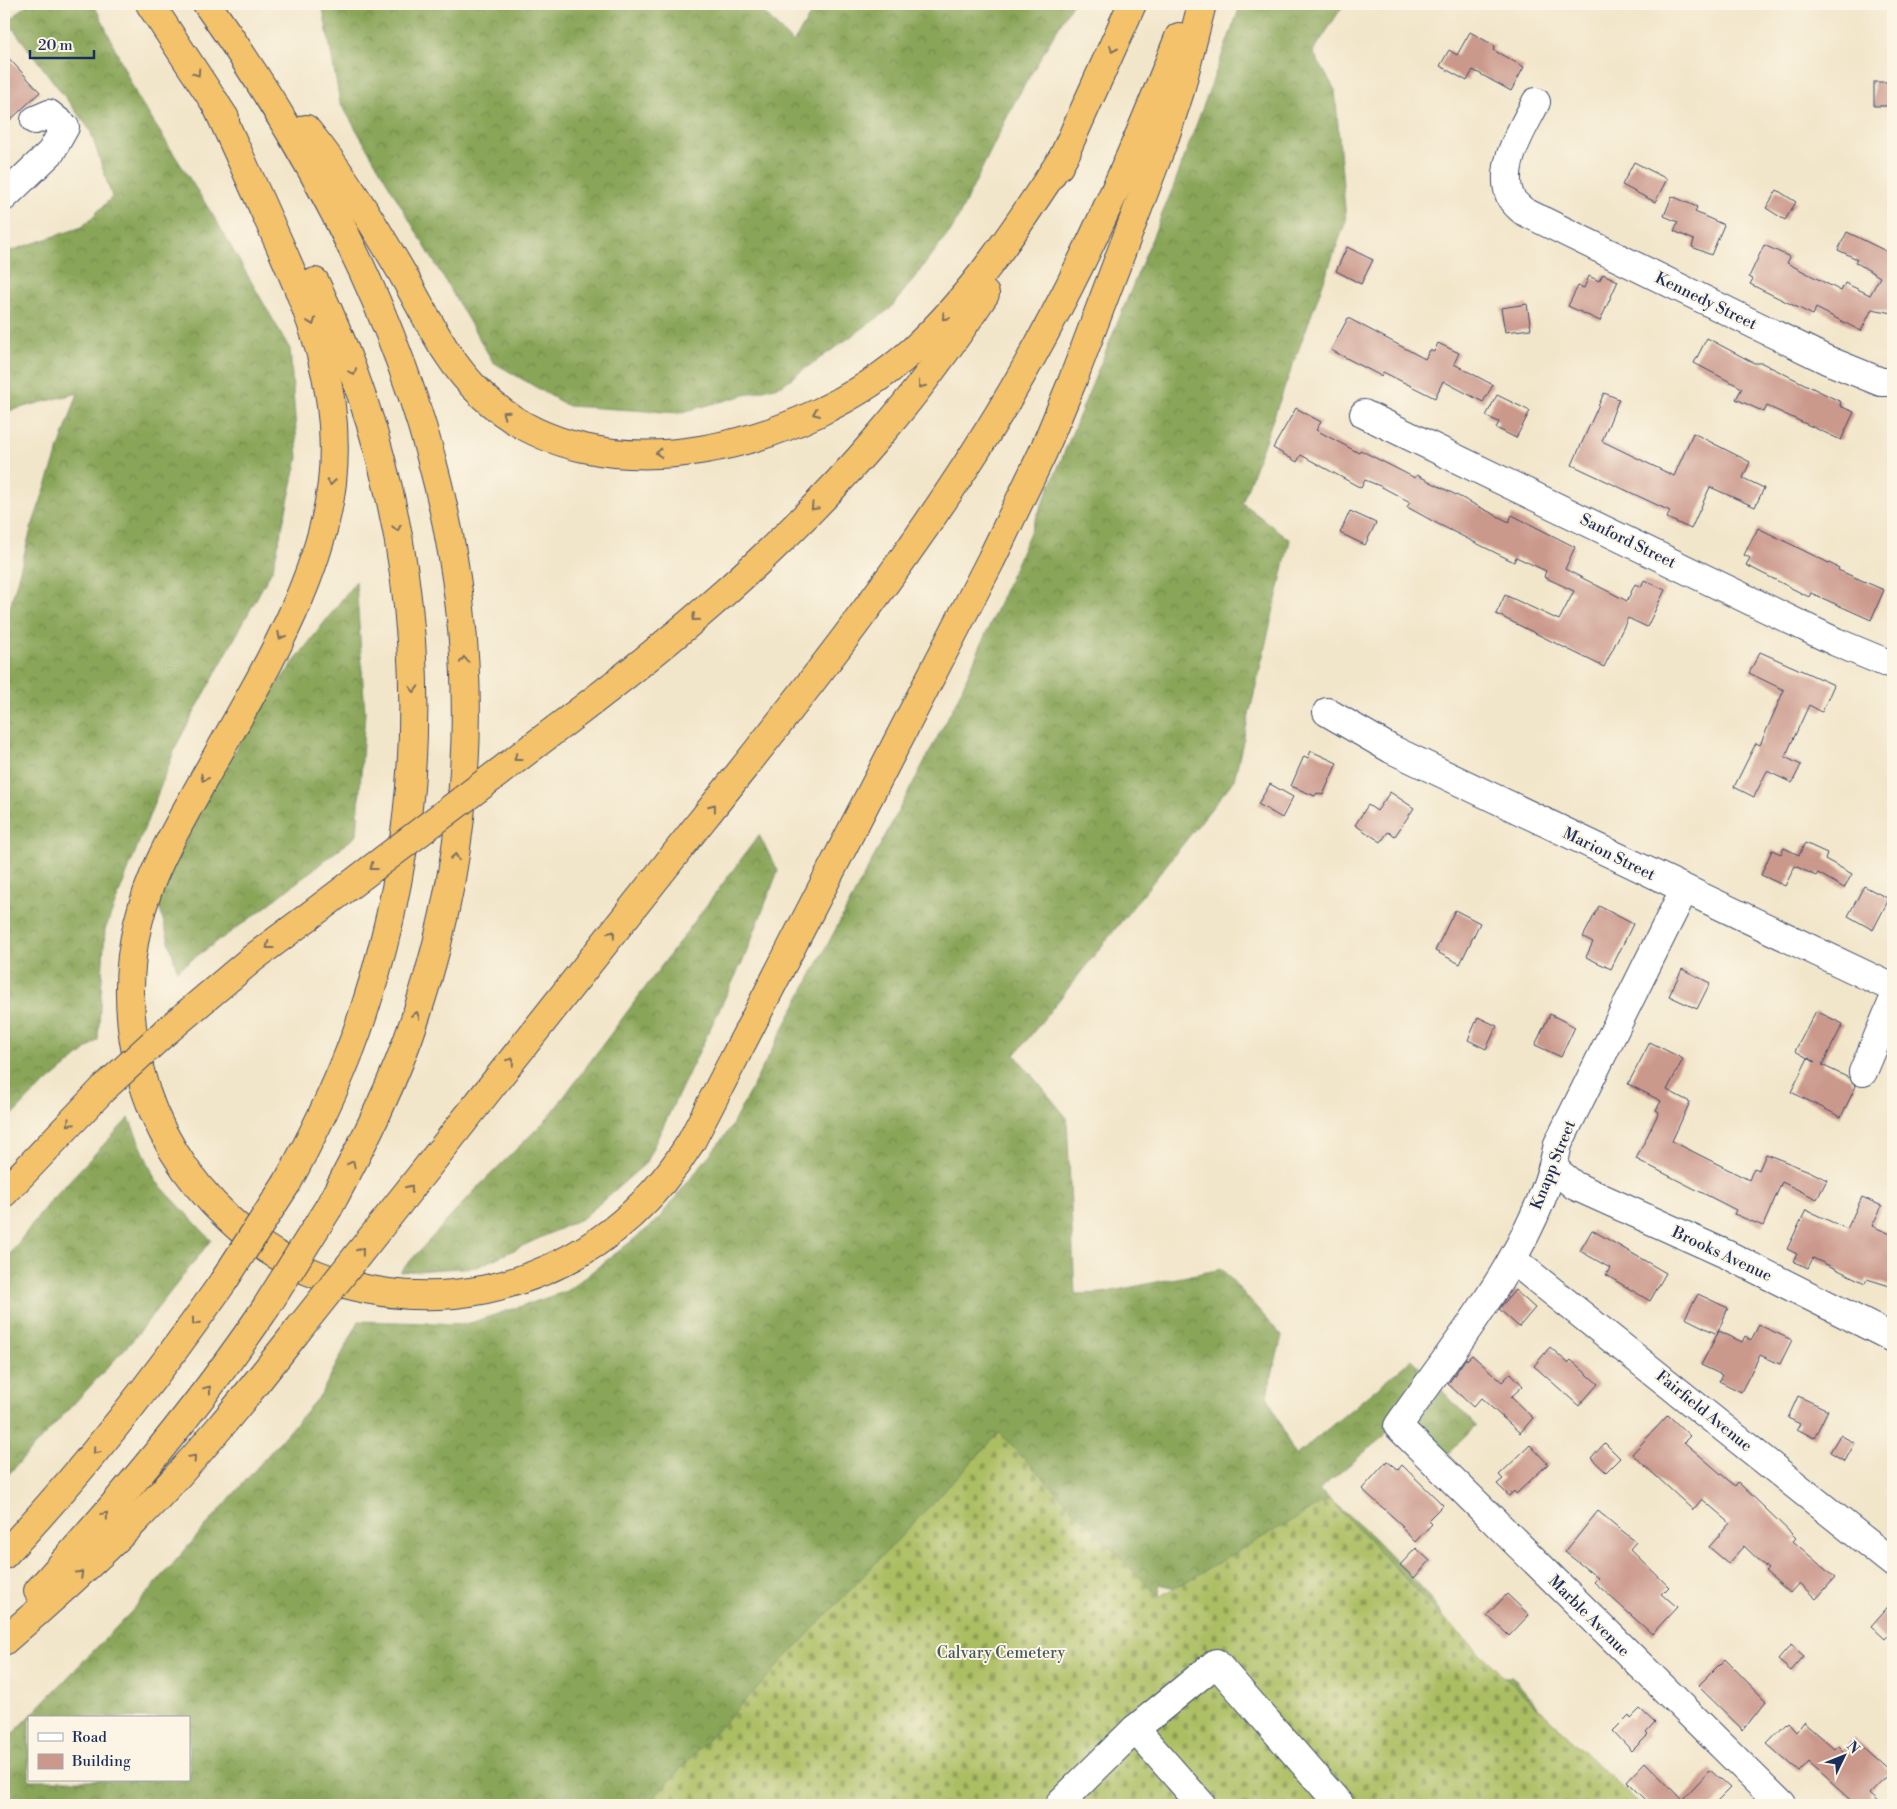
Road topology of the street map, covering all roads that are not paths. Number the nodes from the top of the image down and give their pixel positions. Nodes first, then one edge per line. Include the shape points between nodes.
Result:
1 (150, 4) edge
2 (207, 4) edge
3 (1132, 4) edge
4 (1192, 4) edge
5 (1202, 4) edge
6 (234, 42) junction
7 (215, 102) junction
8 (1536, 102) dead end
9 (35, 120) dead end
10 (1067, 151) junction
11 (4, 197) edge
12 (1893, 382) edge
13 (1364, 414) dead end
14 (1893, 663) edge
15 (1327, 712) dead end
16 (1684, 890) junction
17 (1893, 988) edge
18 (1893, 1001) edge
19 (1863, 1072) dead end
20 (1553, 1168) junction
21 (4, 1193) edge
22 (1513, 1260) junction
23 (1893, 1338) edge
24 (1398, 1426) joint
25 (4, 1555) edge
26 (1893, 1562) edge
27 (4, 1630) edge
28 (4, 1641) edge
29 (1135, 1729) junction
30 (1061, 1804) edge
31 (1202, 1805) edge
32 (1340, 1805) edge
33 (1782, 1805) edge

1 -> 7 highway
2 - 6 highway
3 -> 10 highway
28 -> 4 highway, bridge via 130,1525 236,1408 810,684 946,497 992,424 1064,297 1131,155
7 -> 5 highway via 297,284 323,356 334,421 332,485 320,543 294,610 174,834 148,890 137,928 130,975 134,1043 147,1096 168,1142 200,1190 244,1233 292,1264 344,1284 402,1294 460,1293 499,1286 536,1274 572,1258 606,1237 640,1209 690,1142 991,560 1042,452 1078,367 1165,137
10 -> 6 highway via 1003,247 963,296 915,348 867,386 813,415 747,440 678,452 606,452 561,443 533,431 495,407 472,385 450,358 392,256 337,170
27 -> 6 highway, bridge via 161,1449 209,1388 265,1309 329,1207 388,1088 416,1015 438,940 455,863 467,749 464,657 457,587 444,510 426,436 402,362 340,219
7 -> 25 highway, bridge via 256,169 326,304 355,377 388,485 403,560 411,636 414,713 407,829 394,901 375,976 351,1049 321,1118 287,1183 164,1365 111,1434
8 - 12 street, Kennedy Street via 1509,161 1506,179 1510,198 1523,211 1827,360 1881,382
9 - 11 street via 49,114 64,127 51,152
10 -> 21 highway, bridge via 1029,224 926,379 861,457 800,522 714,602 632,671 253,958 104,1088
13 - 14 street, Sanford Street via 1836,642
15 - 16 street, Marion Street via 1391,749
16 - 17 street, Marion Street
16 - 20 street, Knapp Street via 1558,1144
18 - 19 street
20 - 22 street, Knapp Street
20 - 23 street, Brooks Avenue via 1575,1186 1728,1255
22 - 24 street, Knapp Street
22 - 26 street, Fairfield Avenue
24 - 33 street, Marble Avenue
29 - 30 street
29 - 31 street
29 - 32 street via 1216,1663

